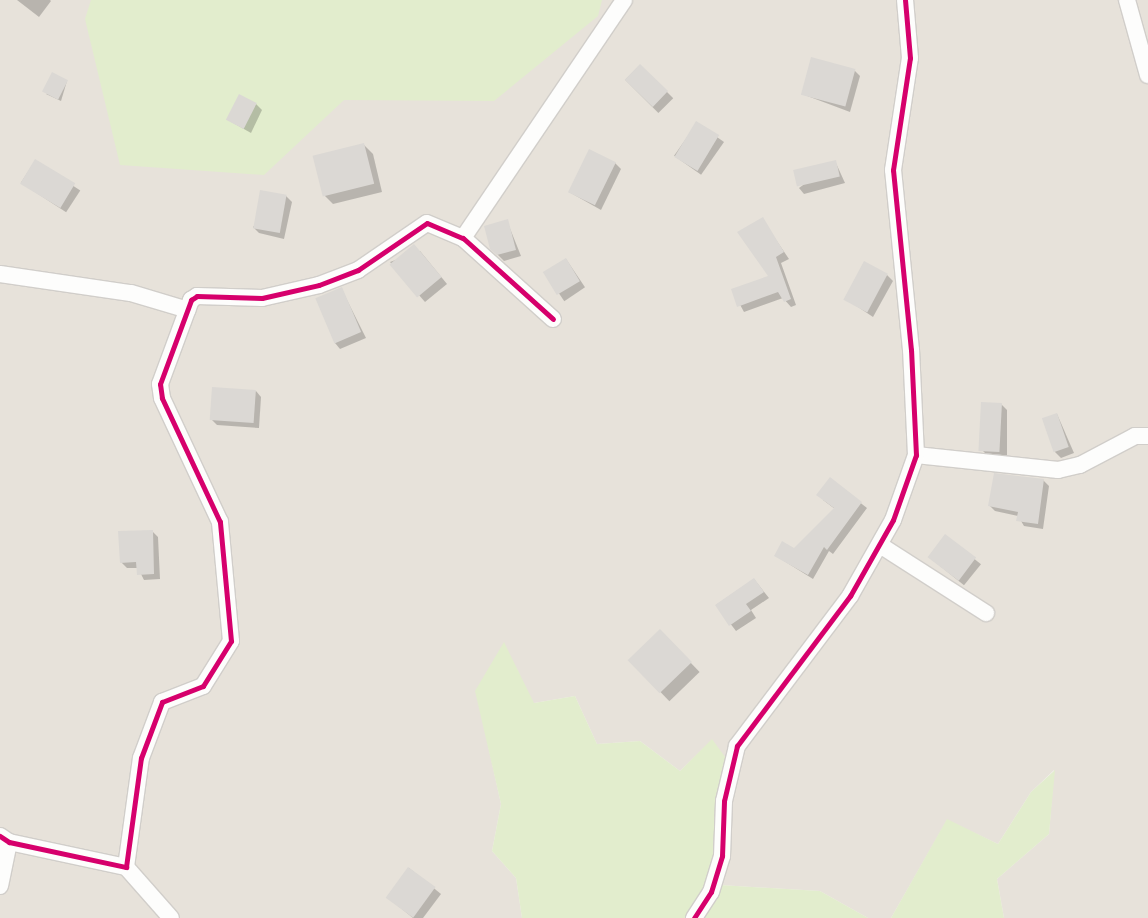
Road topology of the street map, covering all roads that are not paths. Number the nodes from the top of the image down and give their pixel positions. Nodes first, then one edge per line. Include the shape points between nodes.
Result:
1 (624, 0) edge
2 (904, 0) edge
3 (1127, 0) edge
4 (1148, 75) edge
5 (462, 238) junction
6 (0, 274) edge
7 (188, 310) junction
8 (553, 319) dead end
9 (1148, 436) edge
10 (916, 455) junction
11 (880, 545) junction
12 (986, 613) dead end
13 (5, 839) edge
14 (126, 867) junction
15 (0, 886) edge
16 (171, 918) edge
17 (694, 918) edge

1 - 5 street
2 - 10 street via 910,58 894,170 911,350
3 - 4 street
5 - 7 street via 427,223 358,270 319,286 262,298 197,296
5 - 8 street
6 - 7 street via 148,296
7 - 14 street via 160,384 162,398 220,522 231,641 203,686 162,702 141,758
9 - 10 street via 1135,436 1080,465 1058,470
10 - 11 street
11 - 12 street
11 - 17 street via 823,636 737,746 724,801 722,856 711,892
13 - 14 street
13 - 15 street
14 - 16 street

